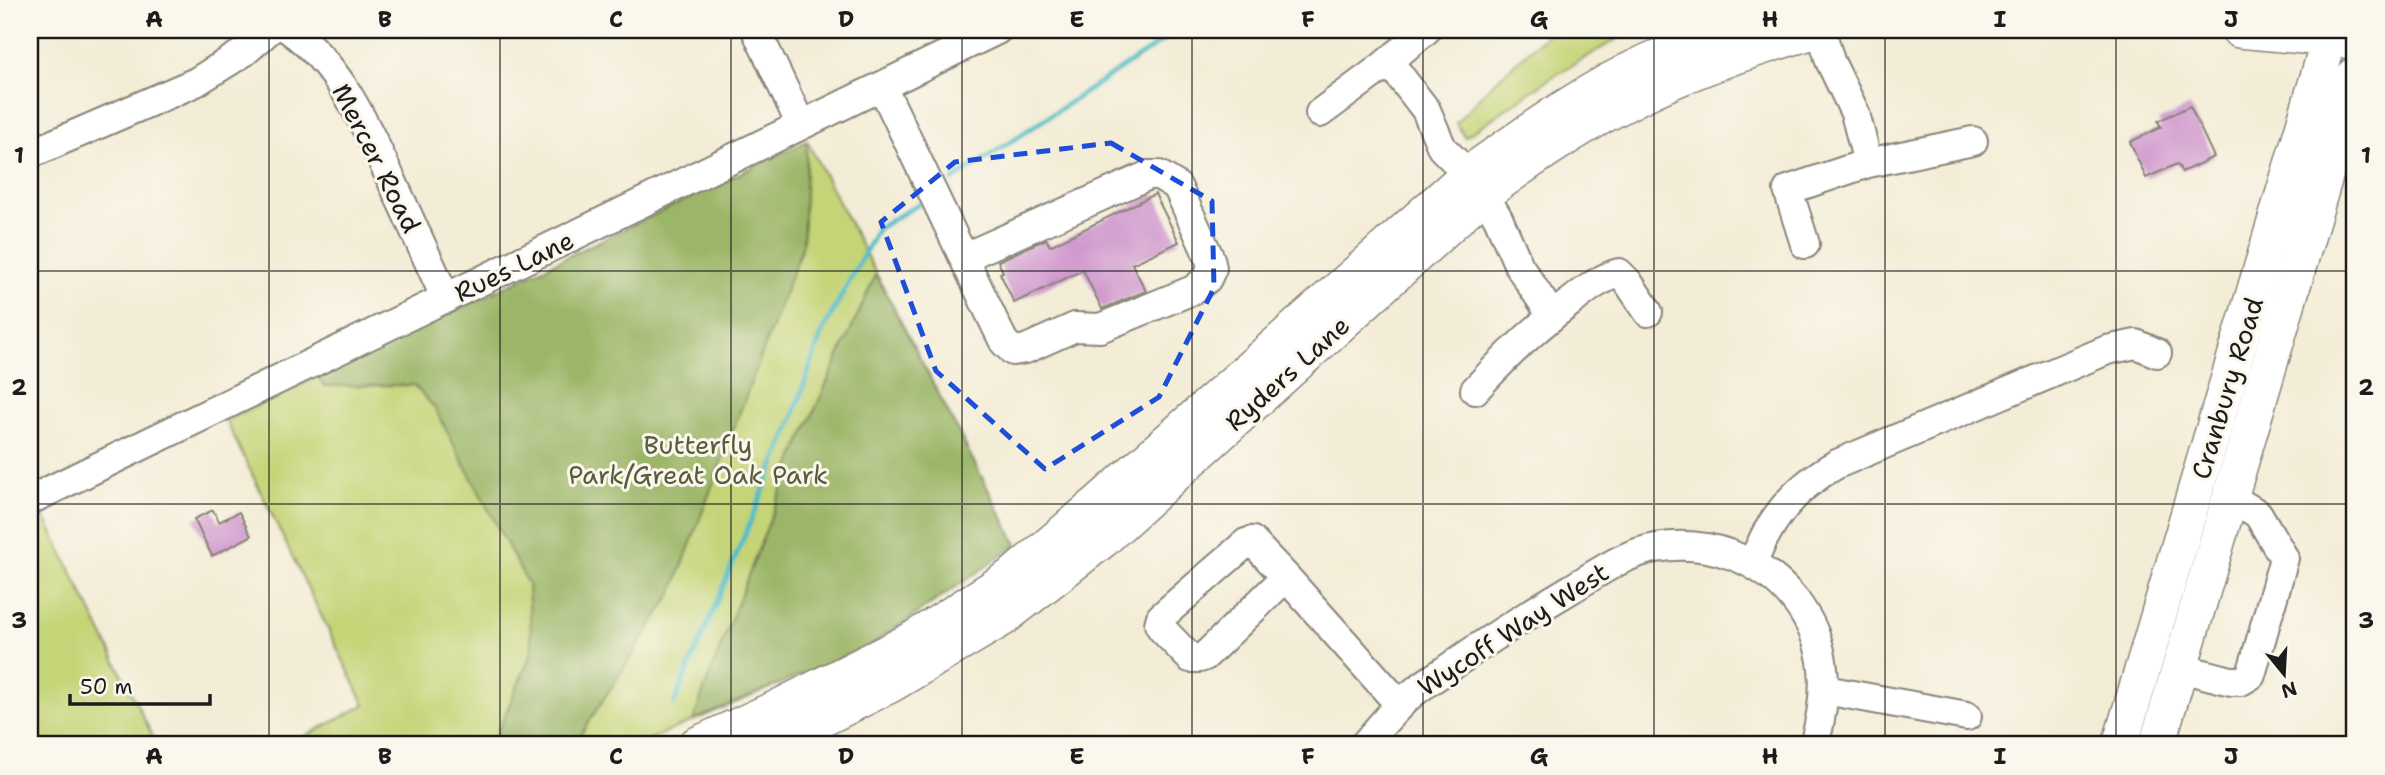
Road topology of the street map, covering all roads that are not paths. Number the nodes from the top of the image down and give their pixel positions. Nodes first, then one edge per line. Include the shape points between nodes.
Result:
1 (269, 30) edge
2 (290, 30) edge
3 (756, 30) edge
4 (997, 30) edge
5 (1426, 30) edge
6 (1729, 30) edge
7 (1819, 30) edge
8 (2239, 30) edge
9 (2339, 37) edge
10 (1389, 62) junction
11 (2355, 75) edge
12 (882, 86) junction
13 (1320, 113) dead end
14 (801, 125) junction
15 (1973, 141) dead end
16 (30, 154) edge
17 (1868, 163) junction
18 (1476, 184) junction
19 (1805, 244) dead end
20 (965, 257) junction
21 (446, 299) junction
22 (1648, 312) dead end
23 (1552, 316) junction
24 (2157, 354) dead end
25 (1475, 390) dead end
26 (2230, 497) junction
27 (30, 500) edge
28 (1753, 564) junction
29 (1286, 577) dead end
30 (2179, 668) junction
31 (1825, 690) junction
32 (1400, 705) junction
33 (1967, 716) dead end
34 (696, 745) edge
35 (770, 745) edge
36 (1364, 745) edge
37 (1814, 745) edge
38 (2120, 745) edge
39 (2157, 745) edge

1 - 16 street via 196,82
2 - 21 street, Mercer Road via 332,70 353,101
3 - 14 street
4 - 12 street, Rues Lane
5 - 10 street
6 - 18 main road, Ryders Lane via 1648,61 1599,88 1532,129
7 - 17 street via 1855,113
7 - 18 main road, Ryders Lane via 1771,43 1670,82
8 - 9 main road
9 - 38 main road, Cranbury Road
10 - 13 street
10 - 18 street via 1426,110 1442,148
11 - 26 main road, Cranbury Road
12 - 14 street, Rues Lane
12 - 20 street
14 - 21 street, Rues Lane
15 - 17 street
17 - 19 street via 1788,190
18 - 23 street via 1498,218 1519,266
18 - 34 main road, Ryders Lane via 1013,575 910,640
18 - 35 main road, Ryders Lane via 1103,540 1002,619 892,684
20 - 20 street via 1004,342 1013,351 1075,327 1100,328 1193,290 1212,268 1177,186 1149,174
21 - 27 street, Rues Lane
22 - 23 street via 1619,272 1604,277
23 - 25 street
24 - 28 street via 2136,344 2107,349 1837,464 1784,505
26 - 30 main road, Cranbury Road
26 - 30 street via 2258,514 2284,558 2251,675 2231,681
28 - 31 street, Wycoff Way West via 1779,583 1807,618 1820,653
28 - 32 street, Wycoff Way West via 1727,553 1683,545 1625,557 1500,631
29 - 32 street, Wycoff Way West
30 - 39 main road, Cranbury Road
31 - 33 street
31 - 37 street, Wycoff Way West
32 - 36 street

